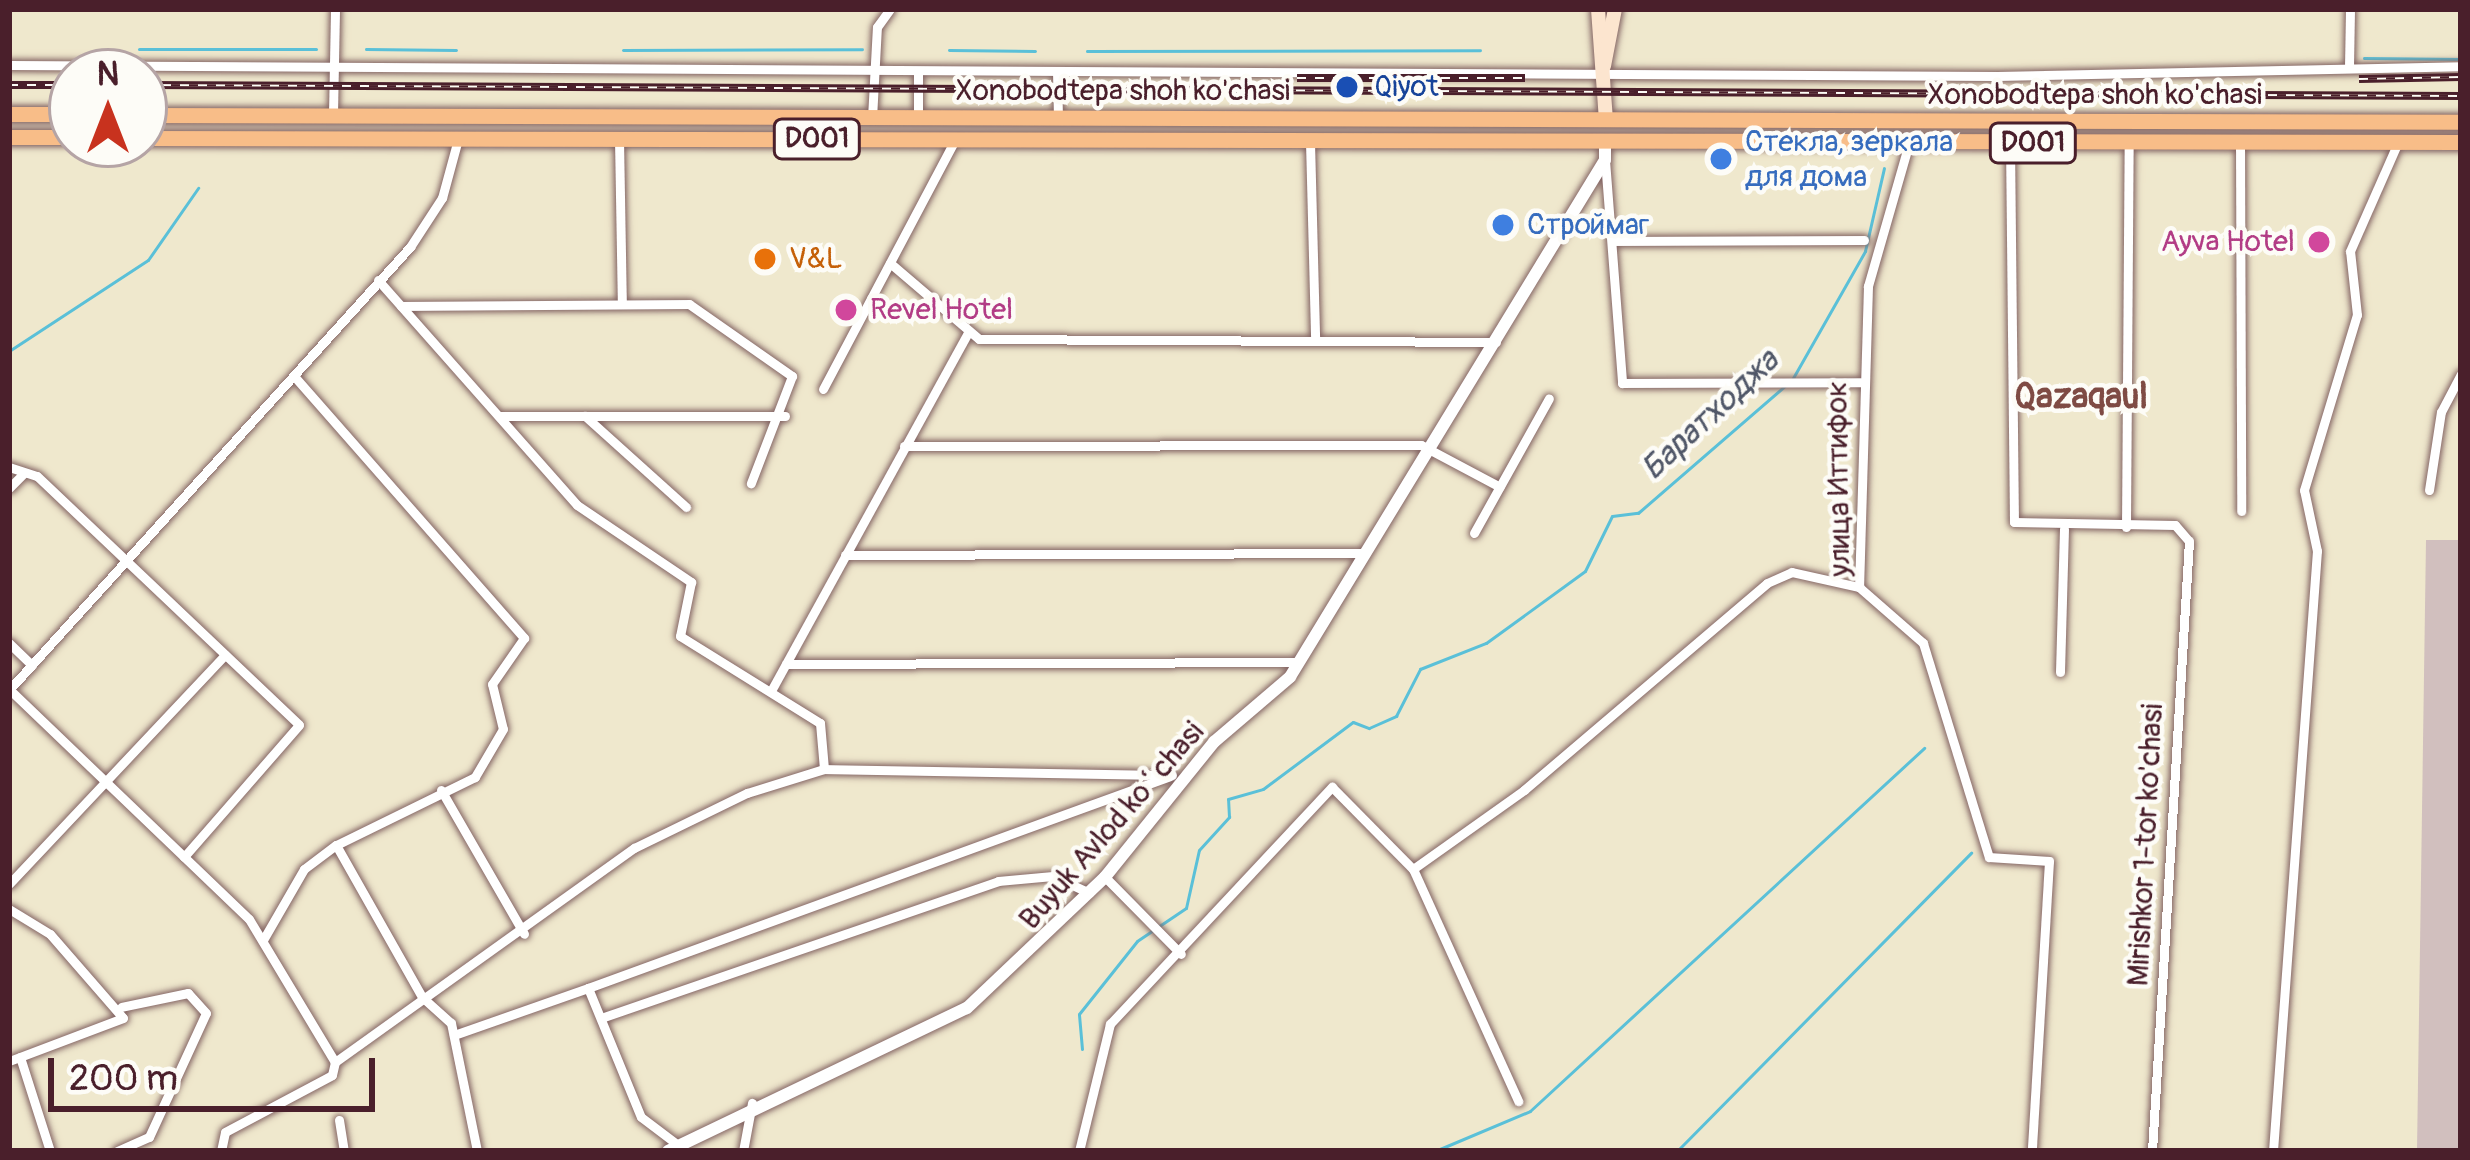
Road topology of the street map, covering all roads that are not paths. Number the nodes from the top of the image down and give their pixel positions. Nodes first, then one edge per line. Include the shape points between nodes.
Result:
1 (334, 9) edge
2 (890, 9) edge
3 (1598, 9) edge
4 (1615, 9) edge
5 (2350, 9) edge
6 (2349, 59) junction
7 (9, 65) edge
8 (1604, 66) junction
9 (2461, 66) edge
10 (333, 70) junction
11 (1057, 71) junction
12 (872, 72) junction
13 (918, 72) junction
14 (9, 114) edge
15 (48, 114) edge
16 (168, 115) edge
17 (333, 116) junction
18 (918, 116) junction
19 (872, 118) junction
20 (1058, 118) junction
21 (1162, 119) junction
22 (1606, 120) junction
23 (2461, 122) edge
24 (9, 137) edge
25 (48, 137) edge
26 (168, 138) edge
27 (458, 139) junction
28 (619, 139) junction
29 (955, 140) junction
30 (1162, 142) junction
31 (1310, 142) junction
32 (1909, 142) junction
33 (2010, 142) junction
34 (2129, 142) junction
35 (2240, 142) junction
36 (2398, 142) junction
37 (2461, 142) edge
38 (1605, 152) junction
39 (1864, 240) dead end
40 (1614, 242) junction
41 (890, 263) junction
42 (378, 280) junction
43 (622, 304) junction
44 (401, 305) junction
45 (967, 334) junction
46 (1315, 337) junction
47 (1496, 342) junction
48 (2461, 374) edge
49 (294, 376) junction
50 (1860, 382) junction
51 (823, 389) dead end
52 (1549, 398) dead end
53 (499, 416) junction
54 (585, 416) junction
55 (785, 416) junction
56 (904, 446) junction
57 (1431, 449) junction
58 (9, 467) edge
59 (24, 473) junction
60 (751, 483) dead end
61 (1500, 487) junction
62 (9, 488) edge
63 (2428, 490) dead end
64 (686, 507) dead end
65 (2241, 511) dead end
66 (2126, 527) junction
67 (2064, 529) junction
68 (1474, 533) dead end
69 (1364, 553) junction
70 (845, 555) junction
71 (127, 561) junction
72 (1859, 587) junction
73 (9, 643) edge
74 (225, 655) junction
75 (1299, 662) junction
76 (786, 664) junction
77 (32, 665) junction
78 (2060, 672) dead end
79 (9, 690) edge
80 (771, 691) junction
81 (824, 769) junction
82 (1187, 772) junction
83 (1172, 775) junction
84 (106, 782) junction
85 (441, 790) junction
86 (336, 845) junction
87 (184, 857) junction
88 (1413, 869) junction
89 (1105, 877) junction
90 (9, 884) edge
91 (1089, 893) junction
92 (9, 909) edge
93 (524, 934) junction
94 (263, 940) junction
95 (1181, 954) junction
96 (588, 988) junction
97 (422, 997) junction
98 (121, 1007) junction
99 (601, 1018) junction
100 (454, 1035) junction
101 (15, 1059) edge
102 (335, 1062) junction
103 (1518, 1101) dead end
104 (752, 1103) junction
105 (339, 1120) dead end
106 (673, 1148) edge
107 (50, 1151) edge
108 (117, 1151) edge
109 (221, 1151) edge
110 (344, 1151) edge
111 (477, 1151) edge
112 (743, 1151) edge
113 (1079, 1151) edge
114 (2032, 1151) edge
115 (2152, 1151) edge
116 (2273, 1151) edge

1 - 10 street
2 - 12 street
3 - 8 main road
4 - 8 main road
5 - 6 street
6 - 8 street via 1997,76
6 - 9 street
7 - 10 street
8 - 11 street
8 - 22 main road
10 - 12 street
10 - 17 street
11 - 13 street
11 - 20 street
12 - 13 street
12 - 19 street
13 - 18 street
14 - 15 highway
16 - 17 highway, Xonobodtepa shoh ko'chasi / D001
17 - 19 highway, Xonobodtepa shoh ko'chasi / D001
18 - 19 highway, Xonobodtepa shoh ko'chasi / D001
18 - 20 highway, Xonobodtepa shoh ko'chasi / D001
20 - 21 highway, Xonobodtepa shoh ko'chasi / D001
21 - 22 highway, Xonobodtepa shoh ko'chasi / D001
21 - 30 highway
22 - 23 highway, Xonobodtepa shoh ko'chasi / D001
22 - 38 highway
24 - 25 highway
26 - 27 highway, Xonobodtepa shoh ko'chasi / D001
27 - 28 highway, Xonobodtepa shoh ko'chasi / D001
27 - 42 street via 430,220
28 - 29 highway, Xonobodtepa shoh ko'chasi / D001
28 - 43 street
29 - 30 highway, Xonobodtepa shoh ko'chasi / D001
29 - 41 street
30 - 31 highway, Xonobodtepa shoh ko'chasi / D001
31 - 38 highway, Xonobodtepa shoh ko'chasi / D001
31 - 46 street
32 - 33 highway, Xonobodtepa shoh ko'chasi / D001
32 - 38 highway, Xonobodtepa shoh ko'chasi / D001
32 - 50 street, улица Иттифок via 1868,286
33 - 34 highway, Xonobodtepa shoh ko'chasi / D001
33 - 67 street via 2013,516 2022,529
34 - 35 highway, Xonobodtepa shoh ko'chasi / D001
34 - 66 street
35 - 36 highway, Xonobodtepa shoh ko'chasi / D001
35 - 65 street
36 - 37 highway, Xonobodtepa shoh ko'chasi / D001
36 - 116 street via 2350,251 2356,315 2304,490 2317,551
38 - 40 street
38 - 47 street, Buyuk Avlod koʻchasi
39 - 40 street
40 - 50 street via 1618,380
41 - 45 street
41 - 51 street
42 - 44 street
42 - 49 street
43 - 44 street
43 - 55 street via 689,304 709,317 792,376
44 - 53 street
45 - 46 street
45 - 56 street
46 - 47 street
47 - 57 street, Buyuk Avlod koʻchasi
48 - 63 street via 2441,412
49 - 71 street
49 - 85 street via 521,629 491,688 503,729 475,777
50 - 72 street, улица Иттифок
52 - 61 street
53 - 54 street
53 - 80 street via 578,505 694,586 680,636
54 - 55 street
54 - 64 street
55 - 60 street
56 - 57 street
56 - 70 street
57 - 61 street
57 - 69 street, Buyuk Avlod koʻchasi
58 - 59 street
59 - 62 street
59 - 71 street
61 - 68 street
66 - 67 street
66 - 115 street, Mirishkor 1-tor ko'chasi via 2175,525 2188,541
67 - 78 street
69 - 70 street
69 - 75 street, Buyuk Avlod koʻchasi
70 - 76 street
71 - 74 street
71 - 77 street
72 - 88 street via 1792,572 1767,583 1524,790
72 - 114 street, улица Иттифок via 1923,644 1989,857 2044,856 2051,869
73 - 77 street
74 - 84 street
74 - 87 street via 300,734
75 - 76 street
75 - 82 street, Buyuk Avlod koʻchasi
76 - 80 street
77 - 79 street
79 - 84 street
80 - 81 street via 820,723
81 - 83 street
81 - 93 street via 634,848
82 - 83 street
82 - 89 street, Buyuk Avlod koʻchasi
83 - 96 street
84 - 87 street
84 - 90 street
85 - 86 street
85 - 93 street
86 - 94 street via 304,869
86 - 97 street
87 - 94 street
88 - 95 street via 1332,787
88 - 103 street
89 - 91 street, Buyuk Avlod koʻchasi
89 - 95 street
91 - 99 street via 1053,876 998,881
91 - 104 street, Buyuk Avlod koʻchasi via 967,1008
92 - 98 street
93 - 97 street
94 - 102 street
95 - 113 street via 1110,1024
96 - 99 street
96 - 100 street
97 - 100 street via 442,1006
97 - 102 street
98 - 101 street via 117,1024
98 - 108 street via 188,993 206,1013 149,1137
99 - 106 street via 640,1117
100 - 111 street
101 - 107 street
102 - 109 street via 332,1076 225,1132
104 - 106 street, Buyuk Avlod koʻchasi
104 - 112 street
105 - 110 street

